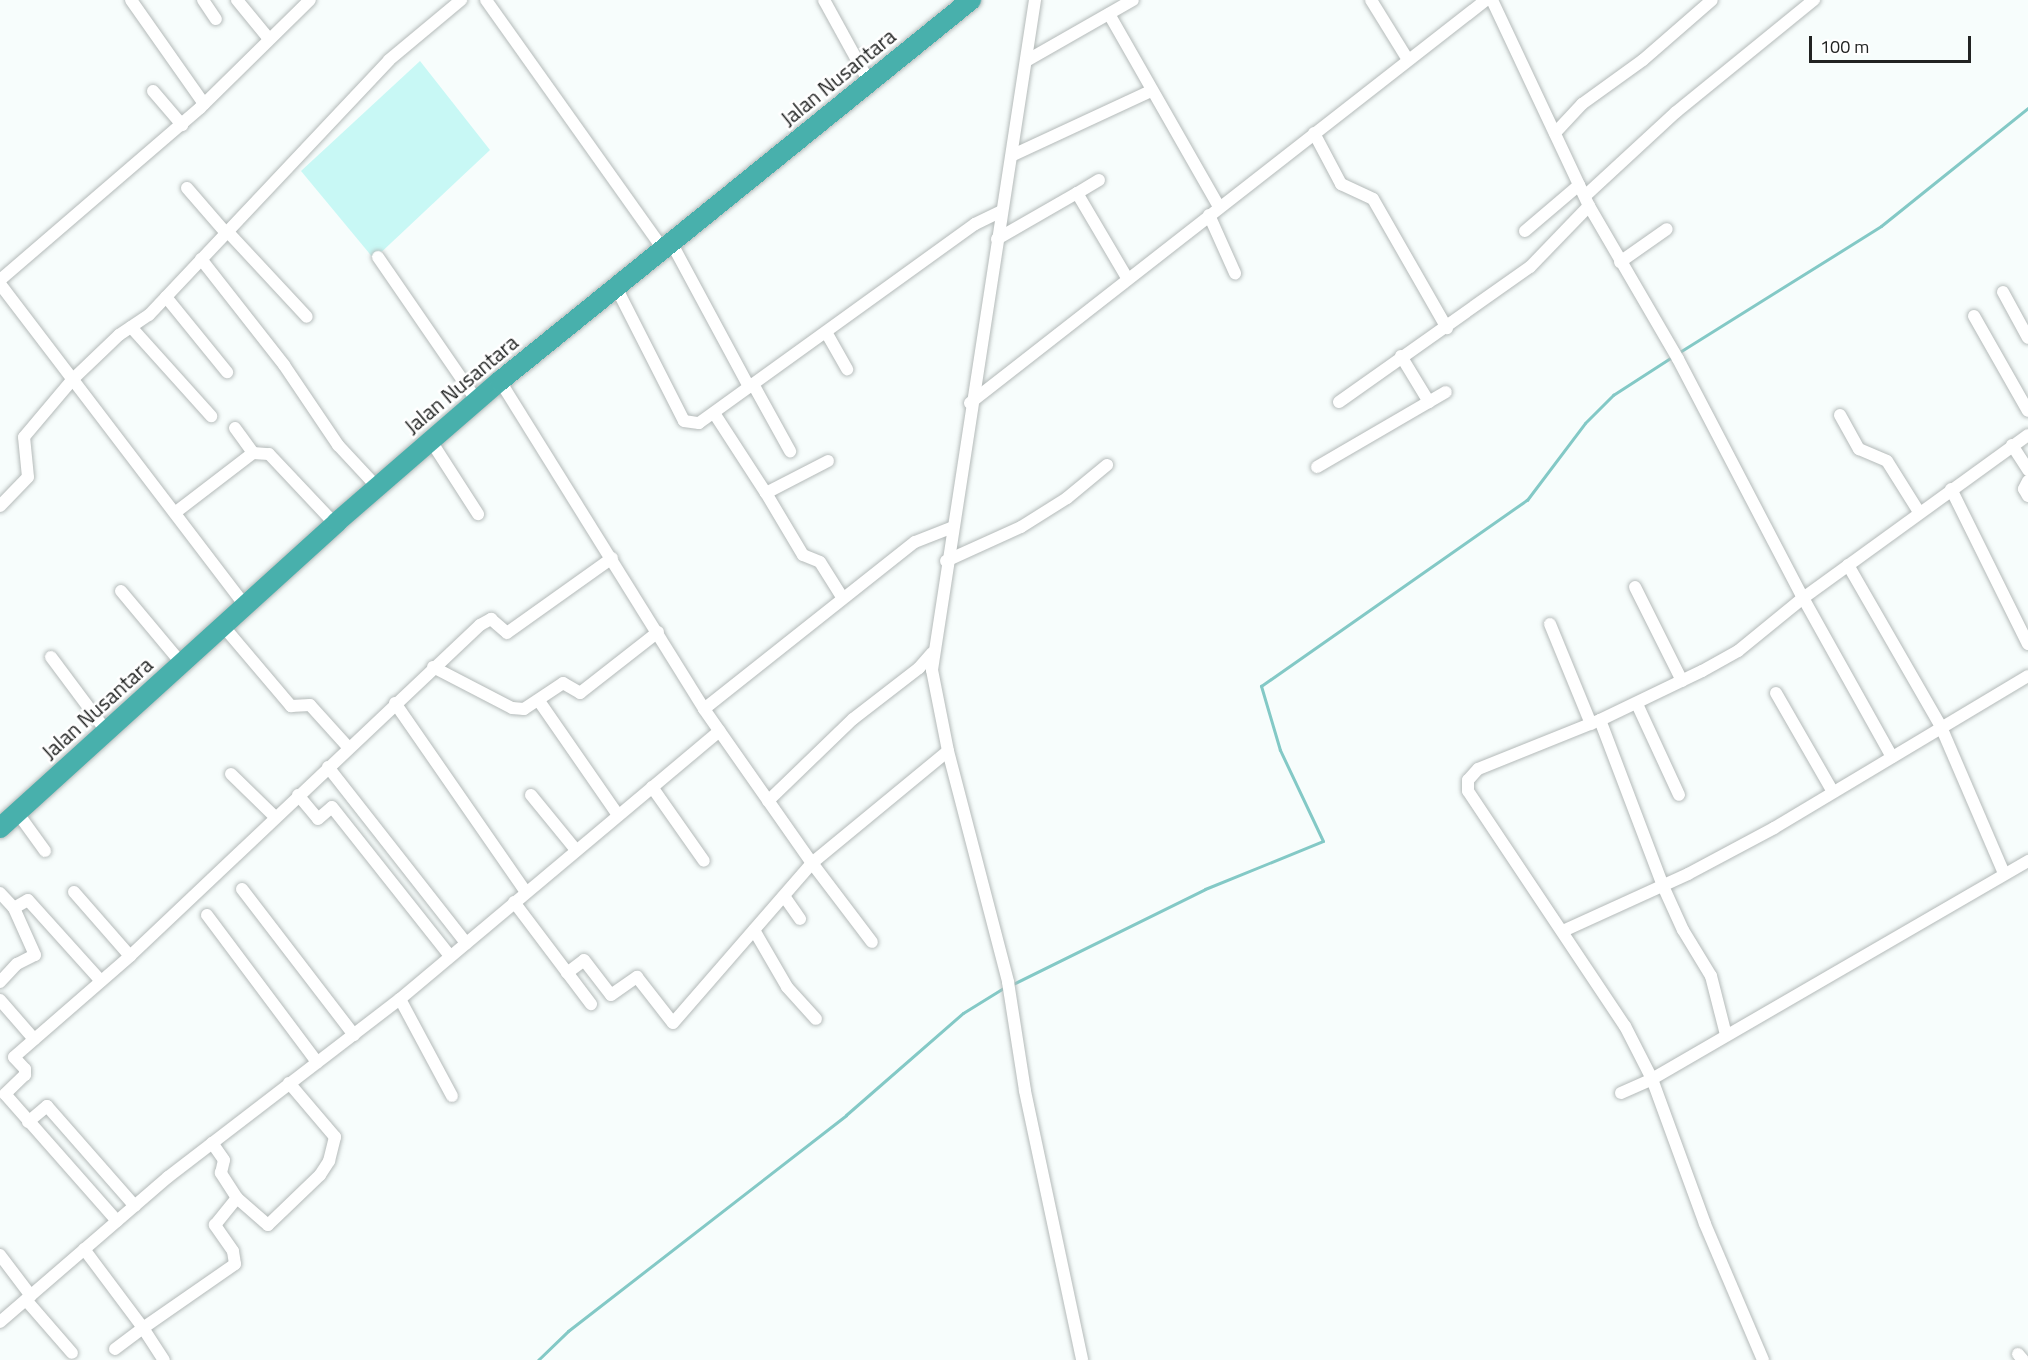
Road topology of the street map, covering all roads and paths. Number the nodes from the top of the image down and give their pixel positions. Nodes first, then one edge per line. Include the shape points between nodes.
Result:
1 (131, 0) edge
2 (203, 0) edge
3 (237, 0) edge
4 (461, 0) edge
5 (486, 0) edge
6 (824, 0) edge
7 (972, 0) edge
8 (1035, 0) edge
9 (1133, 0) edge
10 (1371, 0) edge
11 (1486, 0) edge
12 (1492, 0) edge
13 (1712, 0) edge
14 (1814, 0) edge
15 (307, 1) edge
16 (1798, 5) edge
17 (1109, 14) junction
18 (216, 20) dead end
19 (269, 39) junction
20 (1408, 60) junction
21 (1026, 61) junction
22 (869, 82) junction
23 (153, 90) dead end
24 (1151, 90) junction
25 (204, 104) junction
26 (182, 124) junction
27 (1314, 133) junction
28 (1555, 133) junction
29 (1013, 155) junction
30 (1099, 180) dead end
31 (187, 188) dead end
32 (1077, 193) junction
33 (1584, 196) junction
34 (1002, 211) junction
35 (1214, 211) junction
36 (1667, 229) dead end
37 (1525, 231) dead end
38 (226, 232) junction
39 (997, 239) junction
40 (667, 246) junction
41 (378, 258) dead end
42 (201, 259) junction
43 (1620, 262) junction
44 (1235, 273) dead end
45 (1127, 278) junction
46 (0, 282) edge
47 (616, 287) junction
48 (2003, 292) dead end
49 (166, 297) junction
50 (1974, 316) dead end
51 (307, 317) dead end
52 (131, 327) junction
53 (1447, 328) junction
54 (826, 332) junction
55 (2028, 338) edge
56 (1401, 356) junction
57 (847, 369) dead end
58 (227, 372) dead end
59 (73, 379) junction
60 (500, 381) junction
61 (751, 385) junction
62 (1446, 392) dead end
63 (477, 401) junction
64 (1339, 402) dead end
65 (1429, 402) junction
66 (970, 403) junction
67 (2028, 411) edge
68 (714, 413) junction
69 (1839, 415) dead end
70 (211, 416) dead end
71 (235, 428) dead end
72 (2028, 435) edge
73 (431, 441) junction
74 (2012, 445) junction
75 (790, 451) dead end
76 (253, 453) junction
77 (828, 461) dead end
78 (1107, 465) dead end
79 (1317, 467) dead end
80 (2028, 470) edge
81 (2028, 481) edge
82 (377, 488) junction
83 (1951, 489) junction
84 (766, 493) junction
85 (2028, 496) edge
86 (0, 506) edge
87 (176, 512) junction
88 (1919, 512) junction
89 (478, 514) dead end
90 (335, 524) junction
91 (952, 527) junction
92 (612, 558) junction
93 (946, 561) junction
94 (1848, 565) junction
95 (1635, 587) dead end
96 (121, 591) dead end
97 (842, 597) junction
98 (1803, 598) junction
99 (246, 607) junction
100 (1550, 624) dead end
101 (224, 627) junction
102 (658, 632) junction
103 (2028, 644) edge
104 (932, 653) junction
105 (51, 657) dead end
106 (182, 664) junction
107 (433, 667) junction
108 (2028, 676) edge
109 (1682, 681) junction
110 (1776, 693) dead end
111 (539, 701) junction
112 (395, 703) junction
113 (1636, 704) junction
114 (704, 709) junction
115 (1596, 722) junction
116 (1941, 728) junction
117 (719, 731) junction
118 (107, 732) junction
119 (348, 747) junction
120 (948, 751) junction
121 (1892, 757) junction
122 (328, 767) junction
123 (231, 774) dead end
124 (652, 787) junction
125 (1833, 792) junction
126 (298, 795) junction
127 (531, 795) dead end
128 (1679, 795) dead end
129 (768, 801) junction
130 (17, 812) junction
131 (618, 815) junction
132 (275, 817) junction
133 (0, 828) edge
134 (576, 850) junction
135 (45, 851) dead end
136 (704, 861) dead end
137 (2028, 861) edge
138 (812, 863) junction
139 (2004, 873) junction
140 (1663, 886) junction
141 (242, 888) dead end
142 (0, 892) edge
143 (74, 892) dead end
144 (526, 892) junction
145 (784, 896) junction
146 (514, 902) junction
147 (14, 908) junction
148 (207, 915) dead end
149 (800, 919) dead end
150 (754, 930) junction
151 (1563, 931) junction
152 (872, 942) dead end
153 (466, 943) junction
154 (130, 956) junction
155 (450, 956) junction
156 (567, 973) junction
157 (101, 981) junction
158 (0, 982) edge
159 (400, 999) junction
160 (0, 1000) edge
161 (591, 1004) dead end
162 (816, 1019) dead end
163 (354, 1035) junction
164 (1726, 1035) junction
165 (34, 1039) junction
166 (317, 1062) junction
167 (1652, 1079) junction
168 (290, 1083) junction
169 (2, 1091) edge
170 (1621, 1093) dead end
171 (452, 1096) dead end
172 (28, 1122) junction
173 (212, 1143) junction
174 (237, 1198) junction
175 (135, 1206) junction
176 (117, 1221) junction
177 (84, 1249) junction
178 (0, 1255) edge
179 (28, 1298) junction
180 (0, 1322) edge
181 (143, 1328) junction
182 (115, 1349) dead end
183 (72, 1353) dead end
184 (164, 1360) edge
185 (1082, 1360) edge
186 (1763, 1360) edge

1 - 25 street
2 - 18 street
3 - 19 street
4 - 38 street via 389,60
5 - 40 street
6 - 22 street
7 - 22 highway, Jalan Nusantara
8 - 21 street
9 - 17 street
10 - 20 street
11 - 20 street
12 - 28 street
13 - 28 street via 1643,60 1582,104
14 - 16 street
15 - 19 street
16 - 33 street
17 - 21 street
17 - 24 street
19 - 25 street
20 - 27 street
21 - 29 street
22 - 40 highway, Jalan Nusantara
23 - 26 street
24 - 29 street
24 - 35 street
25 - 26 street
26 - 46 street
27 - 35 street
27 - 53 street via 1341,184 1373,199
28 - 33 street
29 - 34 street
30 - 32 street
31 - 38 street
32 - 39 street
32 - 45 street
33 - 37 street
33 - 43 street
33 - 53 street via 1530,267
34 - 39 street
34 - 54 street via 975,224
35 - 44 street
35 - 45 street
36 - 43 street
38 - 42 street
38 - 51 street
39 - 66 street
40 - 47 highway, Jalan Nusantara
40 - 61 street
41 - 63 street
42 - 49 street
42 - 82 street via 284,365 332,436
43 - 98 street via 1675,353
45 - 66 street
46 - 59 street
47 - 60 highway, Jalan Nusantara
47 - 68 street via 684,420 699,423
48 - 55 street
49 - 52 street
49 - 58 street
50 - 67 street
52 - 59 street
52 - 70 street
53 - 56 street
54 - 57 street
54 - 61 street
56 - 64 street
56 - 65 street
59 - 86 street via 24,437 28,477
59 - 87 street
60 - 63 highway, Jalan Nusantara
60 - 92 street
61 - 68 street
61 - 75 street
62 - 65 street
63 - 73 highway, Jalan Nusantara
65 - 79 street
66 - 91 street
68 - 84 street
69 - 88 street via 1860,449 1887,461
71 - 76 street
72 - 74 street
73 - 82 highway, Jalan Nusantara
73 - 89 street
74 - 80 street
74 - 83 street
76 - 87 street
76 - 90 street via 269,454
77 - 84 street
78 - 93 street via 1081,488 1021,527
81 - 85 street via 2024,489
82 - 90 highway, Jalan Nusantara
83 - 88 street
83 - 103 street
84 - 97 street via 802,555 820,562
87 - 99 street
88 - 94 street
90 - 99 highway, Jalan Nusantara
91 - 93 street
91 - 97 street via 915,542
92 - 102 street
92 - 107 street via 506,633 493,620 486,620
93 - 104 street
94 - 98 street
94 - 116 street
95 - 109 street
96 - 106 street
97 - 114 street
98 - 109 street via 1738,651
98 - 121 street
99 - 101 highway, Jalan Nusantara
100 - 115 street
101 - 106 highway, Jalan Nusantara
101 - 119 street via 291,706 310,705
102 - 111 street via 580,693 563,683
102 - 114 street
104 - 120 street
104 - 129 street via 919,668 853,719
105 - 118 street
106 - 118 highway, Jalan Nusantara
107 - 111 street via 512,708 524,709
107 - 112 street
108 - 116 street
109 - 113 street
110 - 125 street
111 - 131 street
112 - 119 street
112 - 144 street
113 - 115 street
113 - 128 street
114 - 117 street
115 - 140 street
115 - 151 street via 1478,769 1468,780 1468,791
116 - 121 street
116 - 139 street
117 - 124 street
117 - 129 street
118 - 130 highway, Jalan Nusantara
119 - 122 street
120 - 138 street
120 - 185 street via 1009,987 1025,1090
121 - 125 street
122 - 126 street
122 - 153 street
123 - 132 street
124 - 131 street
124 - 136 street
125 - 140 street
126 - 132 street
126 - 155 street via 318,819 332,807
127 - 134 street
129 - 138 street
130 - 133 highway, Jalan Nusantara
130 - 135 street
131 - 134 street
132 - 154 street
134 - 144 street
137 - 139 street
138 - 145 street
138 - 152 street
139 - 164 street
140 - 151 street
140 - 164 street via 1683,930 1711,976
141 - 163 street
142 - 147 street
143 - 154 street
144 - 146 street
145 - 149 street
145 - 150 street
146 - 153 street
146 - 156 street
147 - 157 street via 28,900
147 - 158 street via 35,955 17,964
148 - 166 street
150 - 156 street via 673,1023 637,977 611,995 584,960
150 - 162 street via 787,987
151 - 167 street via 1625,1026
153 - 155 street
154 - 157 street
155 - 159 street
156 - 161 street
157 - 165 street
159 - 163 street
159 - 171 street
160 - 165 street
163 - 166 street
164 - 167 street
165 - 169 street via 14,1057 25,1069 25,1075
166 - 168 street
167 - 170 street
167 - 186 street via 1705,1224
168 - 173 street
168 - 174 street via 335,1137 329,1161 320,1175 268,1225
169 - 172 street
172 - 175 street via 47,1106
172 - 176 street
173 - 174 street via 225,1162 220,1173
173 - 175 street
174 - 181 street via 215,1225 232,1251 235,1264
175 - 176 street
176 - 177 street
177 - 179 street
177 - 181 street
178 - 179 street
179 - 180 street
179 - 183 street
181 - 182 street
181 - 184 street

